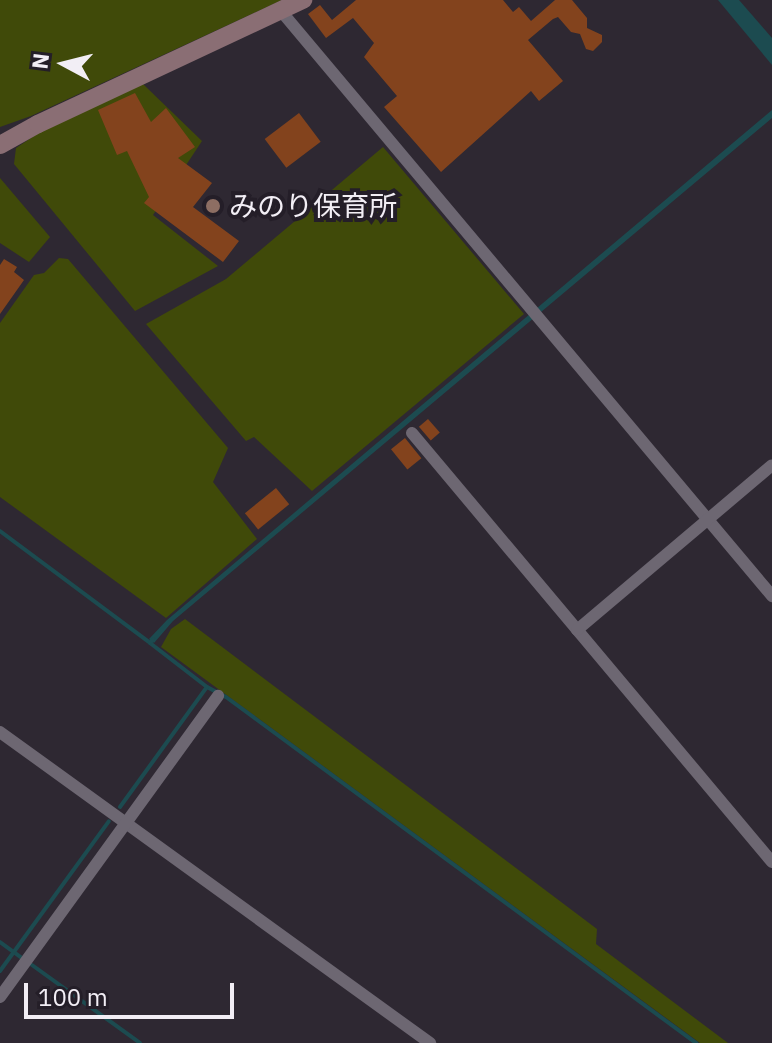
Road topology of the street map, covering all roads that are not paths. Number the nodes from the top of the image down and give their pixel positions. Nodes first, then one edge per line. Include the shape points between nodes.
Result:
1 (303, 0) edge
2 (281, 11) junction
3 (0, 145) edge
4 (412, 433) dead end
5 (772, 465) edge
6 (707, 519) junction
7 (772, 596) edge
8 (577, 630) junction
9 (218, 696) dead end
10 (0, 732) edge
11 (126, 823) junction
12 (772, 862) edge
13 (0, 997) edge
14 (430, 1043) edge

1 - 2 street
2 - 3 street
2 - 6 street
4 - 8 street
5 - 6 street
6 - 7 street
6 - 8 street
8 - 12 street
9 - 11 street
10 - 11 street
11 - 13 street
11 - 14 street

